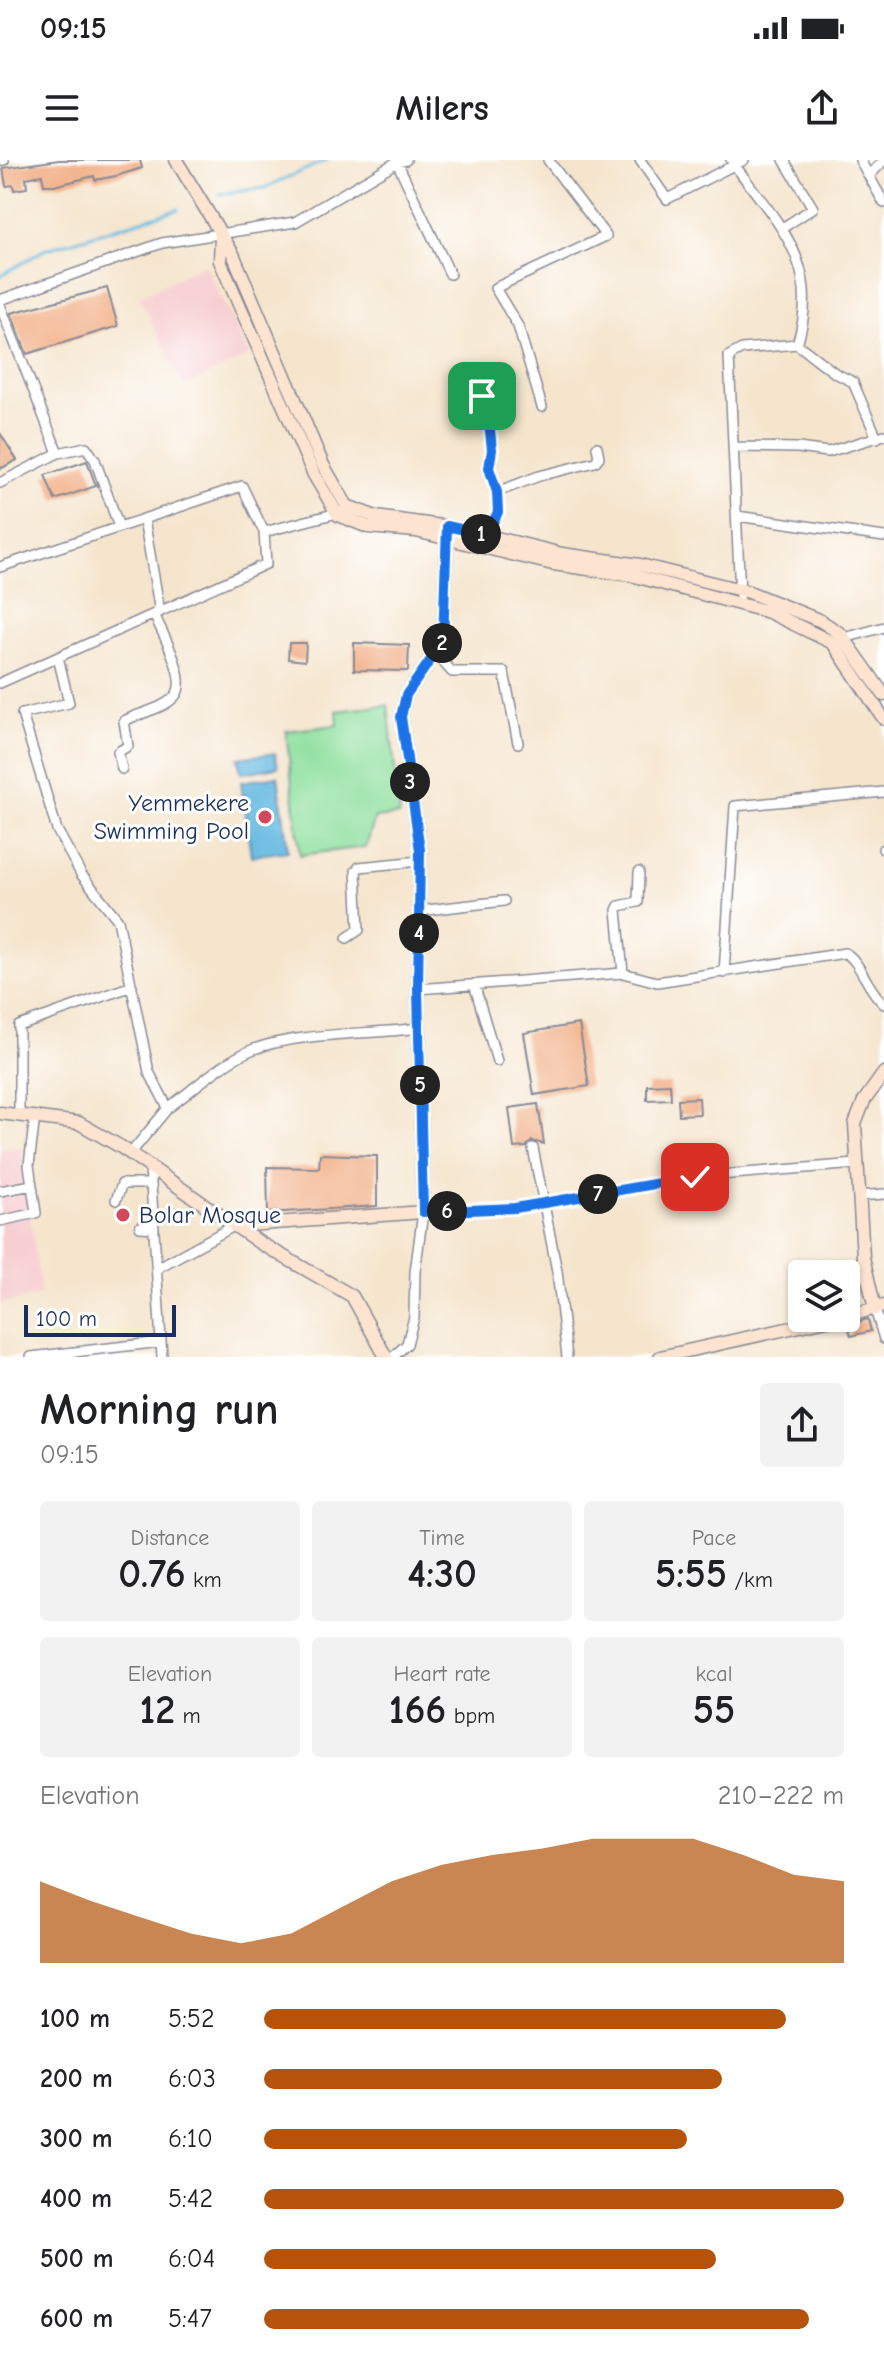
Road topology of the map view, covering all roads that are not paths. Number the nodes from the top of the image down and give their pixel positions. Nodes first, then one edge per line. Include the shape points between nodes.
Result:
1 (176, 160) edge
2 (548, 160) edge
3 (640, 160) edge
4 (784, 160) edge
5 (860, 160) edge
6 (884, 160) edge
7 (401, 161) edge
8 (737, 162) edge
9 (869, 176) junction
10 (884, 203) edge
11 (784, 227) junction
12 (221, 236) junction
13 (450, 274) dead end
14 (0, 302) edge
15 (797, 344) junction
16 (478, 388) dead end
17 (542, 407) dead end
18 (880, 436) edge
19 (597, 447) dead end
20 (734, 447) junction
21 (58, 453) junction
22 (0, 483) edge
23 (497, 492) junction
24 (342, 511) junction
25 (737, 516) junction
26 (144, 519) junction
27 (119, 527) junction
28 (264, 532) junction
29 (447, 532) junction
30 (487, 535) junction
31 (884, 537) edge
32 (0, 567) edge
33 (740, 596) junction
34 (157, 613) junction
35 (884, 627) edge
36 (839, 640) junction
37 (435, 653) junction
38 (58, 657) junction
39 (0, 683) edge
40 (884, 695) edge
41 (884, 719) edge
42 (518, 743) dead end
43 (122, 769) dead end
44 (884, 792) edge
45 (420, 861) junction
46 (639, 872) dead end
47 (504, 901) dead end
48 (419, 911) junction
49 (347, 938) dead end
50 (623, 973) junction
51 (724, 973) junction
52 (474, 984) junction
53 (132, 986) junction
54 (418, 989) junction
55 (884, 1004) edge
56 (419, 1028) junction
57 (497, 1061) dead end
58 (884, 1073) edge
59 (168, 1108) junction
60 (0, 1113) edge
61 (19, 1113) junction
62 (35, 1116) junction
63 (533, 1148) dead end
64 (130, 1154) junction
65 (857, 1164) junction
66 (150, 1168) junction
67 (151, 1184) junction
68 (32, 1185) junction
69 (0, 1191) edge
70 (884, 1194) edge
71 (859, 1196) junction
72 (116, 1200) dead end
73 (544, 1203) junction
74 (423, 1212) junction
75 (0, 1221) edge
76 (234, 1226) junction
77 (140, 1227) dead end
78 (154, 1228) junction
79 (157, 1268) junction
80 (879, 1307) edge
81 (788, 1329) edge
82 (884, 1339) edge
83 (161, 1342) junction
84 (31, 1357) edge
85 (162, 1357) edge
86 (386, 1357) edge
87 (393, 1357) edge
88 (567, 1357) edge
89 (660, 1357) edge

1 - 12 street
2 - 17 street via 606,236 495,288 518,326
3 - 8 street via 667,199
4 - 11 street via 813,208
5 - 9 street
6 - 9 street
7 - 12 street via 295,222
7 - 13 street
8 - 11 street
9 - 10 street
11 - 15 street via 798,258 804,291
12 - 14 street via 162,243
12 - 24 street via 220,261 314,475
14 - 21 street
15 - 18 street via 853,382
15 - 20 street via 742,349 729,356
16 - 23 street via 488,410 489,468
18 - 20 street via 828,452
19 - 23 street via 595,462
20 - 25 street
21 - 22 street
21 - 27 street via 86,447
23 - 30 street via 498,512
24 - 28 street
24 - 29 street via 368,527
25 - 31 street
25 - 33 street
26 - 27 street
26 - 28 street via 242,486
26 - 34 street
27 - 32 street
28 - 34 street via 266,564
29 - 30 street
29 - 33 street via 553,564
29 - 37 street via 443,642
30 - 33 street via 562,554 640,565
33 - 36 street
34 - 38 street
34 - 43 street via 180,688 173,699 124,721 128,746 118,752
35 - 36 street
36 - 40 street
36 - 41 street
37 - 42 street via 452,672 504,672
37 - 45 street via 406,695 401,717
38 - 39 street
38 - 53 street via 69,703 22,714 57,830 81,874 118,920
44 - 51 street via 735,806
45 - 48 street
45 - 49 street via 359,867 359,930
46 - 50 street via 638,902 617,910
47 - 48 street
48 - 54 street
50 - 51 street via 657,982
50 - 52 street
51 - 55 street via 845,953
52 - 54 street
52 - 57 street
53 - 59 street via 149,1072
53 - 61 street via 19,1026
54 - 56 street
56 - 59 street via 295,1039 252,1050
56 - 74 street
58 - 65 street via 855,1124
59 - 64 street
60 - 61 street
61 - 62 street
62 - 64 street via 79,1123
62 - 68 street
63 - 73 street
64 - 66 street
65 - 71 street
65 - 73 street via 695,1177
66 - 67 street
66 - 76 street
67 - 72 street via 122,1184
67 - 78 street
68 - 69 street
68 - 75 street via 36,1213
70 - 71 street
71 - 80 street via 863,1257
73 - 74 street
73 - 88 street
74 - 76 street
74 - 87 street via 414,1317 407,1344
76 - 79 street
76 - 86 street via 352,1296
77 - 78 street
78 - 79 street
79 - 83 street
80 - 82 street
81 - 89 street
83 - 84 street
83 - 85 street

